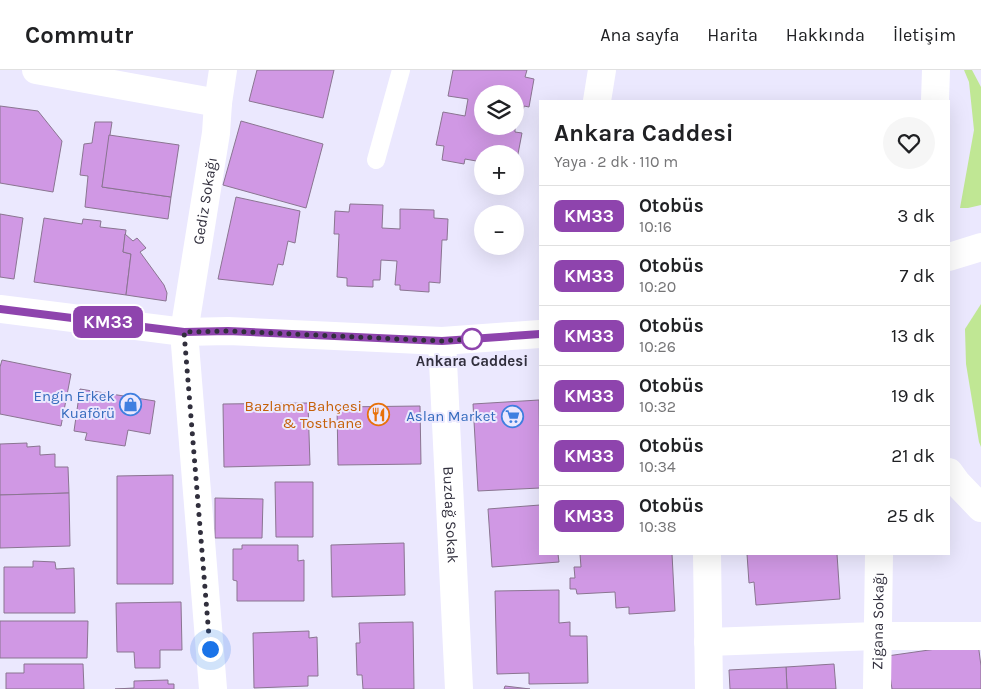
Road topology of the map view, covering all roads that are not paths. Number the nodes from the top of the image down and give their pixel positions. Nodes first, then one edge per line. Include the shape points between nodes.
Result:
1 (36, 70) edge
2 (223, 70) edge
3 (400, 70) edge
4 (602, 70) edge
5 (936, 70) edge
6 (77, 74) edge
7 (597, 100) edge
8 (935, 100) edge
9 (218, 103) junction
10 (376, 160) dead end
11 (981, 247) edge
12 (950, 257) edge
13 (0, 309) edge
14 (184, 332) junction
15 (539, 334) edge
16 (442, 341) junction
17 (950, 473) edge
18 (981, 508) edge
19 (707, 555) edge
20 (879, 555) edge
21 (877, 636) junction
22 (981, 636) edge
23 (708, 642) junction
24 (213, 689) edge
25 (459, 689) edge
26 (709, 689) edge
27 (877, 689) edge

1 - 6 street
2 - 9 street, Gediz Sokağı
3 - 10 lane
4 - 7 street
5 - 8 street
6 - 9 street
9 - 14 street, Gediz Sokağı
11 - 12 street
13 - 14 street
14 - 16 street via 228,331
14 - 24 street, Gediz Sokağı
15 - 16 street
16 - 25 street, Buzdağ Sokak
17 - 18 street
19 - 23 street
20 - 21 street, Zigana Sokağı
21 - 22 street
21 - 23 street
21 - 27 street, Zigana Sokağı
23 - 26 street

